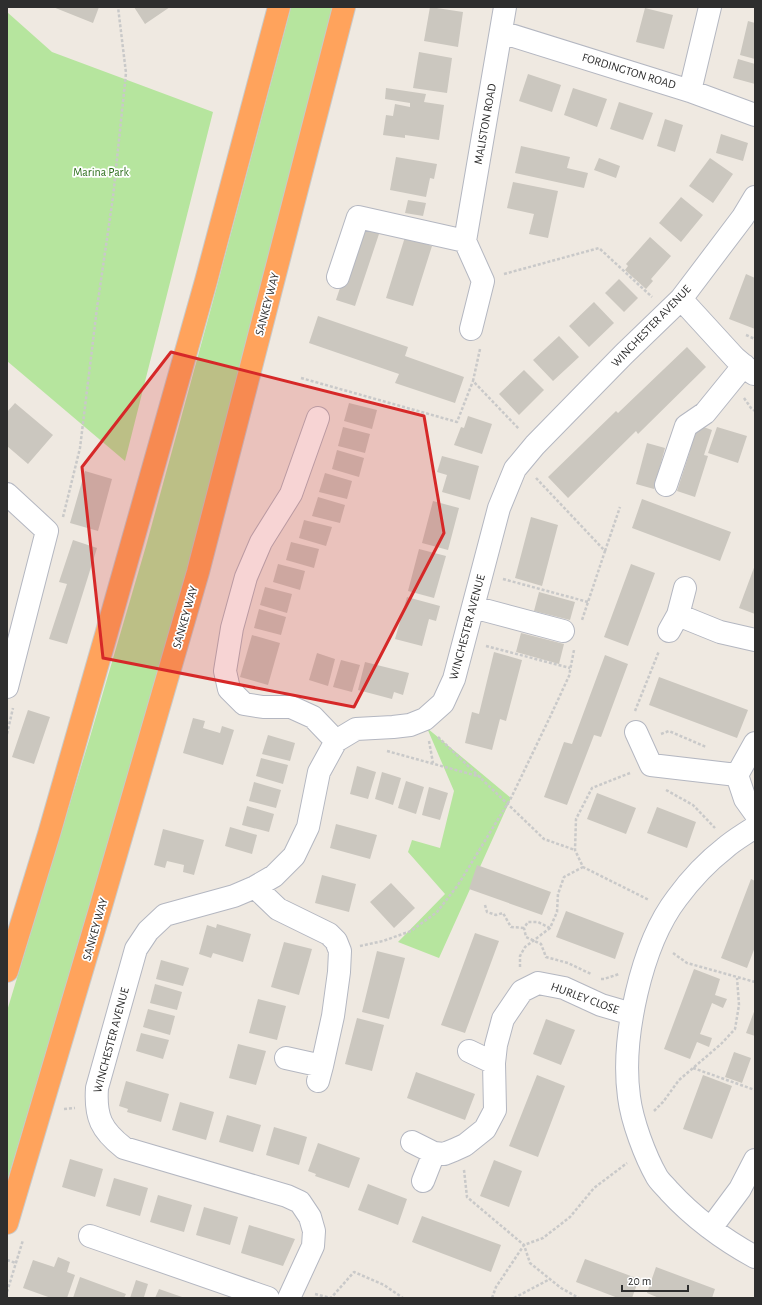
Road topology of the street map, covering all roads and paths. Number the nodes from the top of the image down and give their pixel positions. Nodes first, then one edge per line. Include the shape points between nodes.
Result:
1 (118, 7) edge
2 (279, 7) edge
3 (344, 7) edge
4 (505, 7) edge
5 (710, 7) edge
6 (501, 32) junction
7 (690, 91) junction
8 (755, 115) edge
9 (755, 197) edge
10 (465, 241) junction
11 (338, 277) dead end
12 (483, 281) junction
13 (674, 306) junction
14 (471, 329) joint
15 (749, 370) edge
16 (301, 378) dead end
17 (473, 382) junction
18 (318, 418) dead end
19 (535, 445) junction
20 (521, 462) junction
21 (666, 485) dead end
22 (7, 494) edge
23 (620, 507) dead end
24 (47, 531) junction
25 (606, 551) junction
26 (482, 574) junction
27 (685, 588) dead end
28 (588, 602) junction
29 (473, 607) junction
30 (674, 623) junction
31 (573, 634) junction
32 (464, 640) junction
33 (755, 640) edge
34 (570, 668) junction
35 (9, 695) edge
36 (425, 719) junction
37 (7, 734) edge
38 (639, 738) junction
39 (336, 741) junction
40 (755, 743) edge
41 (385, 750) dead end
42 (651, 765) junction
43 (705, 771) junction
44 (737, 775) junction
45 (481, 778) junction
46 (508, 803) junction
47 (755, 813) edge
48 (755, 827) edge
49 (729, 845) junction
50 (575, 850) junction
51 (583, 867) junction
52 (255, 887) junction
53 (485, 905) dead end
54 (669, 910) junction
55 (524, 928) junction
56 (550, 928) junction
57 (654, 940) junction
58 (534, 941) junction
59 (340, 951) junction
60 (7, 971) edge
61 (643, 971) junction
62 (737, 978) junction
63 (755, 982) edge
64 (522, 991) junction
65 (632, 1014) junction
66 (469, 1051) dead end
67 (286, 1058) dead end
68 (494, 1062) junction
69 (693, 1068) junction
70 (755, 1090) edge
71 (637, 1127) junction
72 (412, 1142) dead end
73 (645, 1150) junction
74 (444, 1152) junction
75 (755, 1160) edge
76 (423, 1181) dead end
77 (7, 1223) edge
78 (711, 1228) junction
79 (90, 1236) dead end
80 (524, 1246) junction
81 (755, 1257) edge
82 (7, 1260) edge
83 (550, 1279) junction
84 (7, 1292) edge
85 (291, 1294) edge
86 (268, 1298) edge
87 (403, 1298) edge
88 (492, 1298) edge
89 (514, 1298) edge
90 (579, 1298) edge

1 - 24 path via 126,73 114,197 96,308 80,448 61,522
2 - 60 highway via 208,273 106,636
3 - 77 highway, SANKEY WAY via 198,572
4 - 6 street, MALISTON ROAD
5 - 7 street
6 - 7 street, FORDINGTON ROAD
6 - 10 street, MALISTON ROAD
7 - 8 street, FORDINGTON ROAD
9 - 13 street, WINCHESTER AVENUE via 743,217
10 - 11 street via 358,217
10 - 12 street
12 - 13 path via 600,248
12 - 14 street
13 - 15 street
13 - 19 street, WINCHESTER AVENUE
14 - 17 path via 481,345
15 - 21 street via 704,413 686,426
16 - 17 path via 457,422
17 - 19 path
18 - 39 street via 291,494 262,542 246,577 232,628 225,671 228,689 244,704 291,707 313,717
19 - 20 street, WINCHESTER AVENUE
20 - 25 path
20 - 26 street, WINCHESTER AVENUE via 515,469 499,508
22 - 24 street
23 - 25 path
24 - 35 street
25 - 28 path
26 - 28 path
26 - 29 street, WINCHESTER AVENUE
27 - 30 street
28 - 31 path
29 - 31 street
29 - 32 street, WINCHESTER AVENUE
30 - 33 street
30 - 38 path via 662,644 635,711
31 - 34 path
32 - 34 path
32 - 36 street, WINCHESTER AVENUE via 454,679 443,703
34 - 46 path via 569,676
35 - 37 path via 14,707
36 - 39 street, WINCHESTER AVENUE via 410,725 356,729
36 - 45 path via 438,737
38 - 42 street
38 - 43 path via 669,731 707,748
39 - 52 street, WINCHESTER AVENUE via 319,772 308,827 294,856 274,876
40 - 44 street
41 - 45 path
42 - 43 street
42 - 49 path via 663,789 693,805
42 - 50 path via 592,788 576,819
43 - 44 street
44 - 47 street via 745,799
45 - 46 path
46 - 50 path via 544,839
46 - 59 path via 458,885 436,912 411,931 383,941
48 - 49 street
49 - 54 street via 696,874
50 - 51 path
51 - 54 path
51 - 56 path via 564,877 558,894 557,912
52 - 59 street via 278,909 329,934 336,941
52 - 85 street, WINCHESTER AVENUE via 234,896 165,915 148,931 136,949 97,1088 96,1106 101,1123 111,1138 124,1148 300,1202 310,1217 314,1231 313,1246
53 - 55 path via 487,912 503,914 511,927
54 - 57 street
55 - 56 path via 528,922 538,922
55 - 58 path via 526,937
56 - 58 path
57 - 61 street
57 - 62 path via 687,963
58 - 61 path via 541,944 546,957 568,963 596,978 604,979 621,973
58 - 64 path via 525,947 520,956
59 - 67 street via 333,1016 320,1074
61 - 65 street
62 - 63 path
62 - 69 path via 738,1005 735,1028
64 - 65 street, HURLEY CLOSE via 538,983 564,988 601,1005
64 - 68 street via 503,1020
65 - 71 street via 628,1060 629,1098
66 - 68 street
68 - 74 street via 495,1110 484,1129 465,1145
69 - 70 path
69 - 71 path via 679,1080 664,1102
71 - 73 street
72 - 74 street
73 - 78 street via 658,1178 678,1200
73 - 80 path via 594,1188 570,1217 542,1238
74 - 76 street
74 - 80 path via 463,1164 467,1198
75 - 78 street via 740,1189
78 - 81 street
79 - 86 street
80 - 83 path via 530,1263
80 - 88 path via 496,1287
82 - 84 path via 16,1263
83 - 89 path
83 - 90 path
85 - 87 path via 331,1298 354,1272 384,1285

